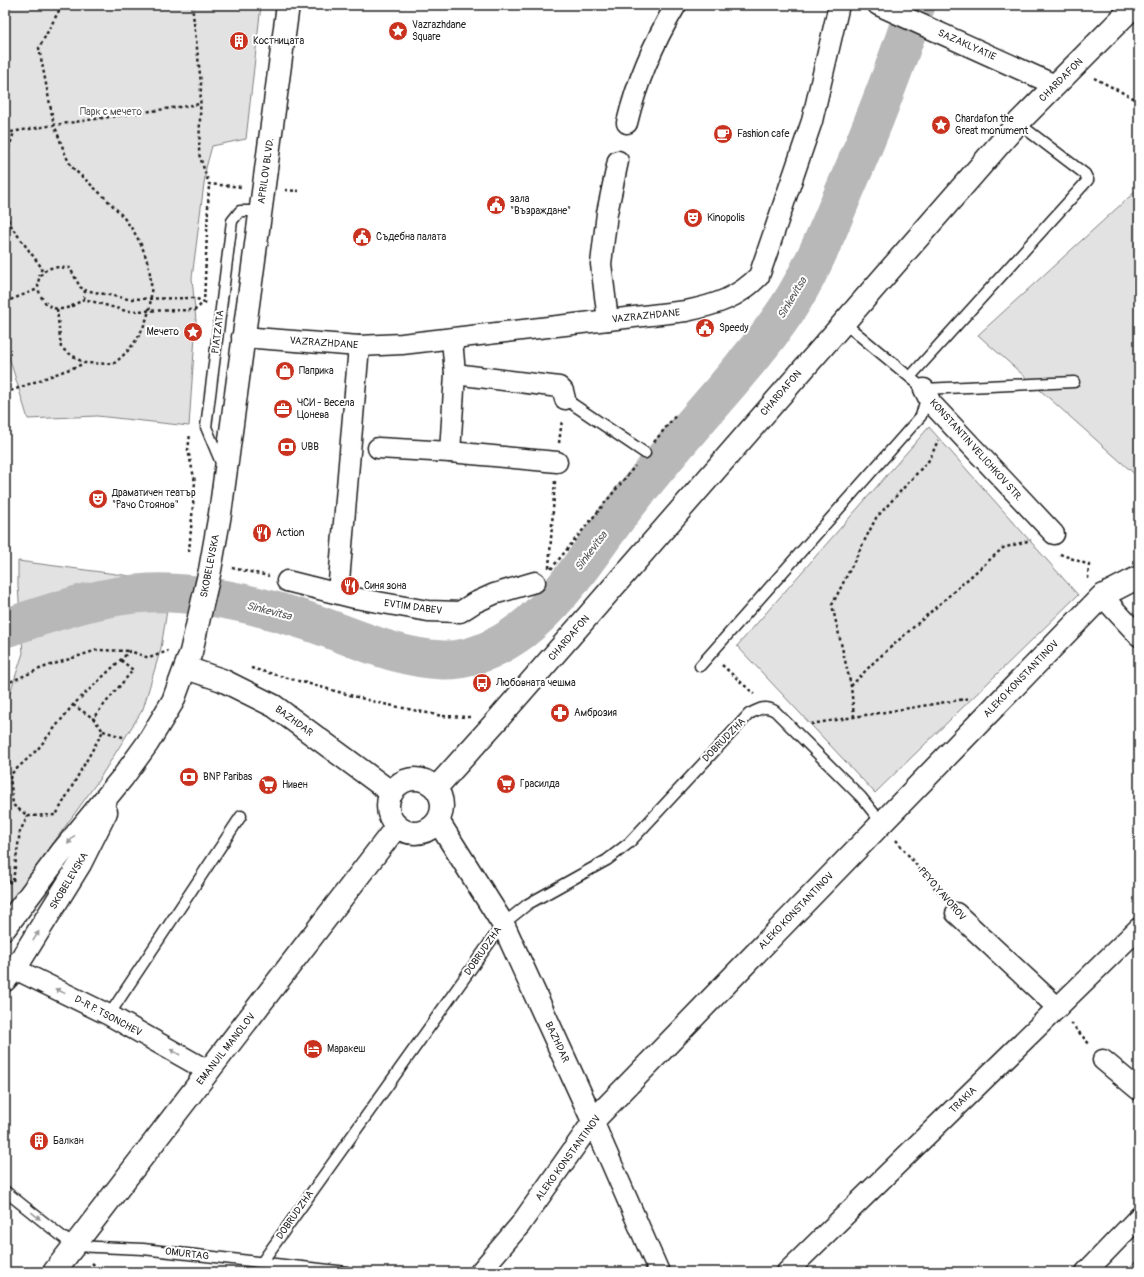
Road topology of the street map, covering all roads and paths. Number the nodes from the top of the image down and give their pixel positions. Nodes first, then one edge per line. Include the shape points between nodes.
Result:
1 (62, 5) edge
2 (192, 5) edge
3 (288, 5) edge
4 (676, 5) edge
5 (839, 5) edge
6 (878, 5) edge
7 (1135, 5) edge
8 (1074, 67) junction
9 (1055, 85) junction
10 (1139, 101) edge
11 (200, 104) junction
12 (1018, 122) junction
13 (627, 123) dead end
14 (54, 125) junction
15 (14, 132) junction
16 (5, 133) edge
17 (5, 160) edge
18 (618, 161) dead end
19 (209, 184) junction
20 (264, 188) junction
21 (260, 211) junction
22 (5, 214) edge
23 (38, 279) junction
24 (38, 289) junction
25 (85, 290) junction
26 (84, 299) junction
27 (150, 299) junction
28 (5, 302) edge
29 (204, 302) junction
30 (57, 309) junction
31 (203, 310) dead end
32 (149, 311) junction
33 (608, 320) junction
34 (843, 322) junction
35 (242, 337) junction
36 (452, 339) junction
37 (359, 346) junction
38 (84, 363) junction
39 (455, 374) junction
40 (1074, 382) dead end
41 (917, 383) junction
42 (5, 393) edge
43 (565, 399) junction
44 (676, 414) dead end
45 (946, 419) junction
46 (192, 427) dead end
47 (378, 448) dead end
48 (450, 452) junction
49 (645, 453) junction
50 (557, 462) junction
51 (225, 472) junction
52 (1054, 534) junction
53 (188, 558) dead end
54 (220, 573) junction
55 (1139, 577) edge
56 (287, 580) joint
57 (535, 582) dead end
58 (338, 593) junction
59 (1102, 596) junction
60 (1139, 636) edge
61 (130, 651) junction
62 (710, 654) junction
63 (189, 656) junction
64 (121, 660) junction
65 (244, 666) dead end
66 (700, 666) dead end
67 (5, 684) edge
68 (851, 686) junction
69 (1008, 692) junction
70 (73, 705) junction
71 (769, 708) junction
72 (854, 717) junction
73 (93, 718) junction
74 (499, 718) junction
75 (790, 727) junction
76 (37, 750) junction
77 (5, 777) edge
78 (123, 777) junction
79 (436, 788) junction
80 (392, 793) junction
81 (28, 816) junction
82 (241, 816) dead end
83 (438, 821) junction
84 (881, 822) junction
85 (397, 826) junction
86 (12, 879) junction
87 (5, 888) edge
88 (23, 906) junction
89 (956, 913) joint
90 (503, 924) junction
91 (5, 928) edge
92 (1139, 928) edge
93 (8, 972) edge
94 (1058, 1008) junction
95 (109, 1015) junction
96 (1103, 1060) joint
97 (208, 1071) junction
98 (1139, 1090) edge
99 (593, 1121) junction
100 (5, 1191) edge
101 (1139, 1217) edge
102 (74, 1246) junction
103 (262, 1262) junction
104 (54, 1272) edge
105 (347, 1272) edge
106 (480, 1272) edge
107 (659, 1272) edge
108 (787, 1272) edge
109 (1086, 1272) edge

1 - 14 path via 39,48
2 - 11 path via 201,83
3 - 20 main road, APRILOV BLVD.
4 - 13 street via 657,36
5 - 33 street, VAZRAZHDANE via 812,121 759,276 748,288 730,299 711,306
6 - 9 street, SAZAKLYATIE
7 - 8 main road, CHARDAFON
8 - 9 main road, CHARDAFON
8 - 10 path
9 - 12 main road, CHARDAFON
11 - 14 path
11 - 19 path via 199,154
12 - 34 main road, CHARDAFON
12 - 41 lane via 1085,174 1088,180
14 - 15 path
14 - 27 path via 72,167 130,225 145,253 151,271
15 - 16 path
15 - 17 path
18 - 33 street via 607,213 601,264
19 - 20 path
19 - 29 path
20 - 21 main road, APRILOV BLVD.
21 - 35 main road, APRILOV BLVD.
21 - 51 lane, PIATZATA via 240,211 232,221 221,303 206,428
22 - 23 path via 42,268
23 - 24 path
23 - 25 path via 50,268 70,268 80,287
24 - 28 path
24 - 30 path via 44,301
25 - 26 path
25 - 27 path via 128,299
26 - 30 path via 69,308
26 - 32 path via 126,311
27 - 29 path via 194,298
27 - 32 path
29 - 31 path
29 - 32 path via 195,310
30 - 38 path via 61,348
32 - 38 path via 135,344 122,357 113,364
33 - 36 street, VAZRAZHDANE
34 - 41 lane, KONSTANTIN VELICHKOV STR.
34 - 74 main road, CHARDAFON
35 - 37 street, VAZRAZHDANE
35 - 51 main road, SKOBELEVSKA
36 - 37 street, VAZRAZHDANE
36 - 39 street
37 - 58 street
38 - 42 path
39 - 43 street via 559,386
39 - 48 street
40 - 41 lane
41 - 45 street, KONSTANTIN VELICHKOV STR.
41 - 62 lane via 926,402 921,416
43 - 49 lane
43 - 50 path
44 - 49 path
45 - 52 street, KONSTANTIN VELICHKOV STR.
45 - 68 path via 930,459 876,518 832,605
46 - 53 path via 188,450 195,482
47 - 48 street
48 - 50 street
49 - 50 path via 549,571
51 - 54 main road, SKOBELEVSKA
52 - 59 path via 1060,554 1089,565 1087,585
52 - 68 path via 1003,548 874,662
54 - 56 path via 232,568
54 - 63 main road, SKOBELEVSKA
55 - 59 main road, ALEKO KONSTANTINOV
56 - 58 street, EVTIM DABEV
57 - 58 street, EVTIM DABEV via 474,602 460,612 428,611
59 - 60 street
59 - 69 main road, ALEKO KONSTANTINOV
61 - 63 path via 148,658 171,650
61 - 64 path
61 - 67 path via 97,650 42,668
62 - 66 lane
62 - 71 path
63 - 78 main road, SKOBELEVSKA via 165,716
63 - 80 main road, BAZHDAR via 222,680 274,706
64 - 70 path
64 - 73 path via 133,670
65 - 74 path via 417,711 442,716
68 - 72 path
69 - 72 path
69 - 84 main road, ALEKO KONSTANTINOV
70 - 73 path
70 - 76 path
71 - 75 lane
71 - 90 lane, DOBRUDZHA via 761,708 740,722 629,842 607,860 528,904
72 - 75 path
73 - 81 path via 103,731 56,815
74 - 79 main road, CHARDAFON
75 - 84 lane via 860,797
76 - 77 path
76 - 81 path via 10,775 13,805
78 -> 88 main road, SKOBELEVSKA via 61,853
93 -> 78 main road, SKOBELEVSKA via 80,864
79 - 80 main road via 429,783 413,779 401,784
79 - 83 main road via 442,804
80 - 85 main road via 389,814
81 - 86 path via 20,831
82 - 95 lane
83 - 85 main road via 432,828 423,832 414,833
83 - 90 main road, BAZHDAR
84 - 89 path, PEYO YAVOROV
84 - 99 main road, ALEKO KONSTANTINOV
85 - 97 main road, EMANUIL MANOLOV
86 - 87 path
86 - 88 path
88 - 91 main road, SKOBELEVSKA
89 - 94 street, PEYO YAVOROV
90 - 99 main road, BAZHDAR
90 - 103 lane, DOBRUDZHA
92 - 94 street, TRAKIA
95 -> 93 street, D-R P. TSONCHEV
94 - 96 path
94 - 108 street, TRAKIA
97 -> 95 street, D-R P. TSONCHEV
96 - 98 street
97 - 102 main road, EMANUIL MANOLOV
99 - 106 street, ALEKO KONSTANTINOV via 520,1225
99 - 107 street, BAZHDAR
100 -> 102 lane
101 - 109 street
102 - 103 lane, OMURTAG via 143,1249
102 - 104 main road, EMANUIL MANOLOV
103 - 105 lane, OMURTAG

